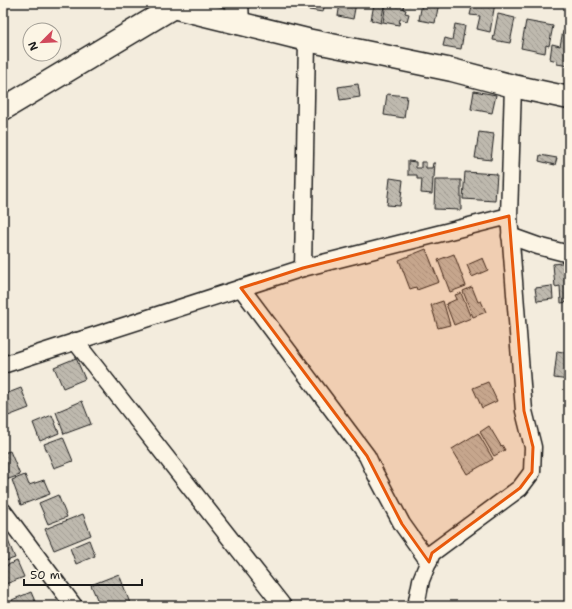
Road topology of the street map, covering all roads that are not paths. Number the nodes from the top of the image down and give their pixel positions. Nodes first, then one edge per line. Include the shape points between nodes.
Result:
1 (177, 5) edge
2 (237, 13) edge
3 (307, 40) junction
4 (513, 86) junction
5 (569, 98) edge
6 (3, 109) edge
7 (509, 216) junction
8 (510, 236) junction
9 (569, 254) edge
10 (303, 268) junction
11 (241, 288) junction
12 (75, 341) junction
13 (3, 364) edge
14 (3, 511) edge
15 (429, 562) junction
16 (74, 606) edge
17 (283, 606) edge
18 (416, 606) edge

1 - 2 main road
1 - 6 main road
2 - 3 main road
3 - 4 main road via 452,70
3 - 10 street
4 - 5 main road
4 - 7 street
7 - 8 street
7 - 10 street
8 - 9 street
8 - 15 street via 524,411 533,447 532,472 520,488 432,553
10 - 11 street
11 - 12 street
11 - 15 street via 367,456 402,524
12 - 13 street
12 - 17 street
14 - 16 street
15 - 18 street via 421,580

